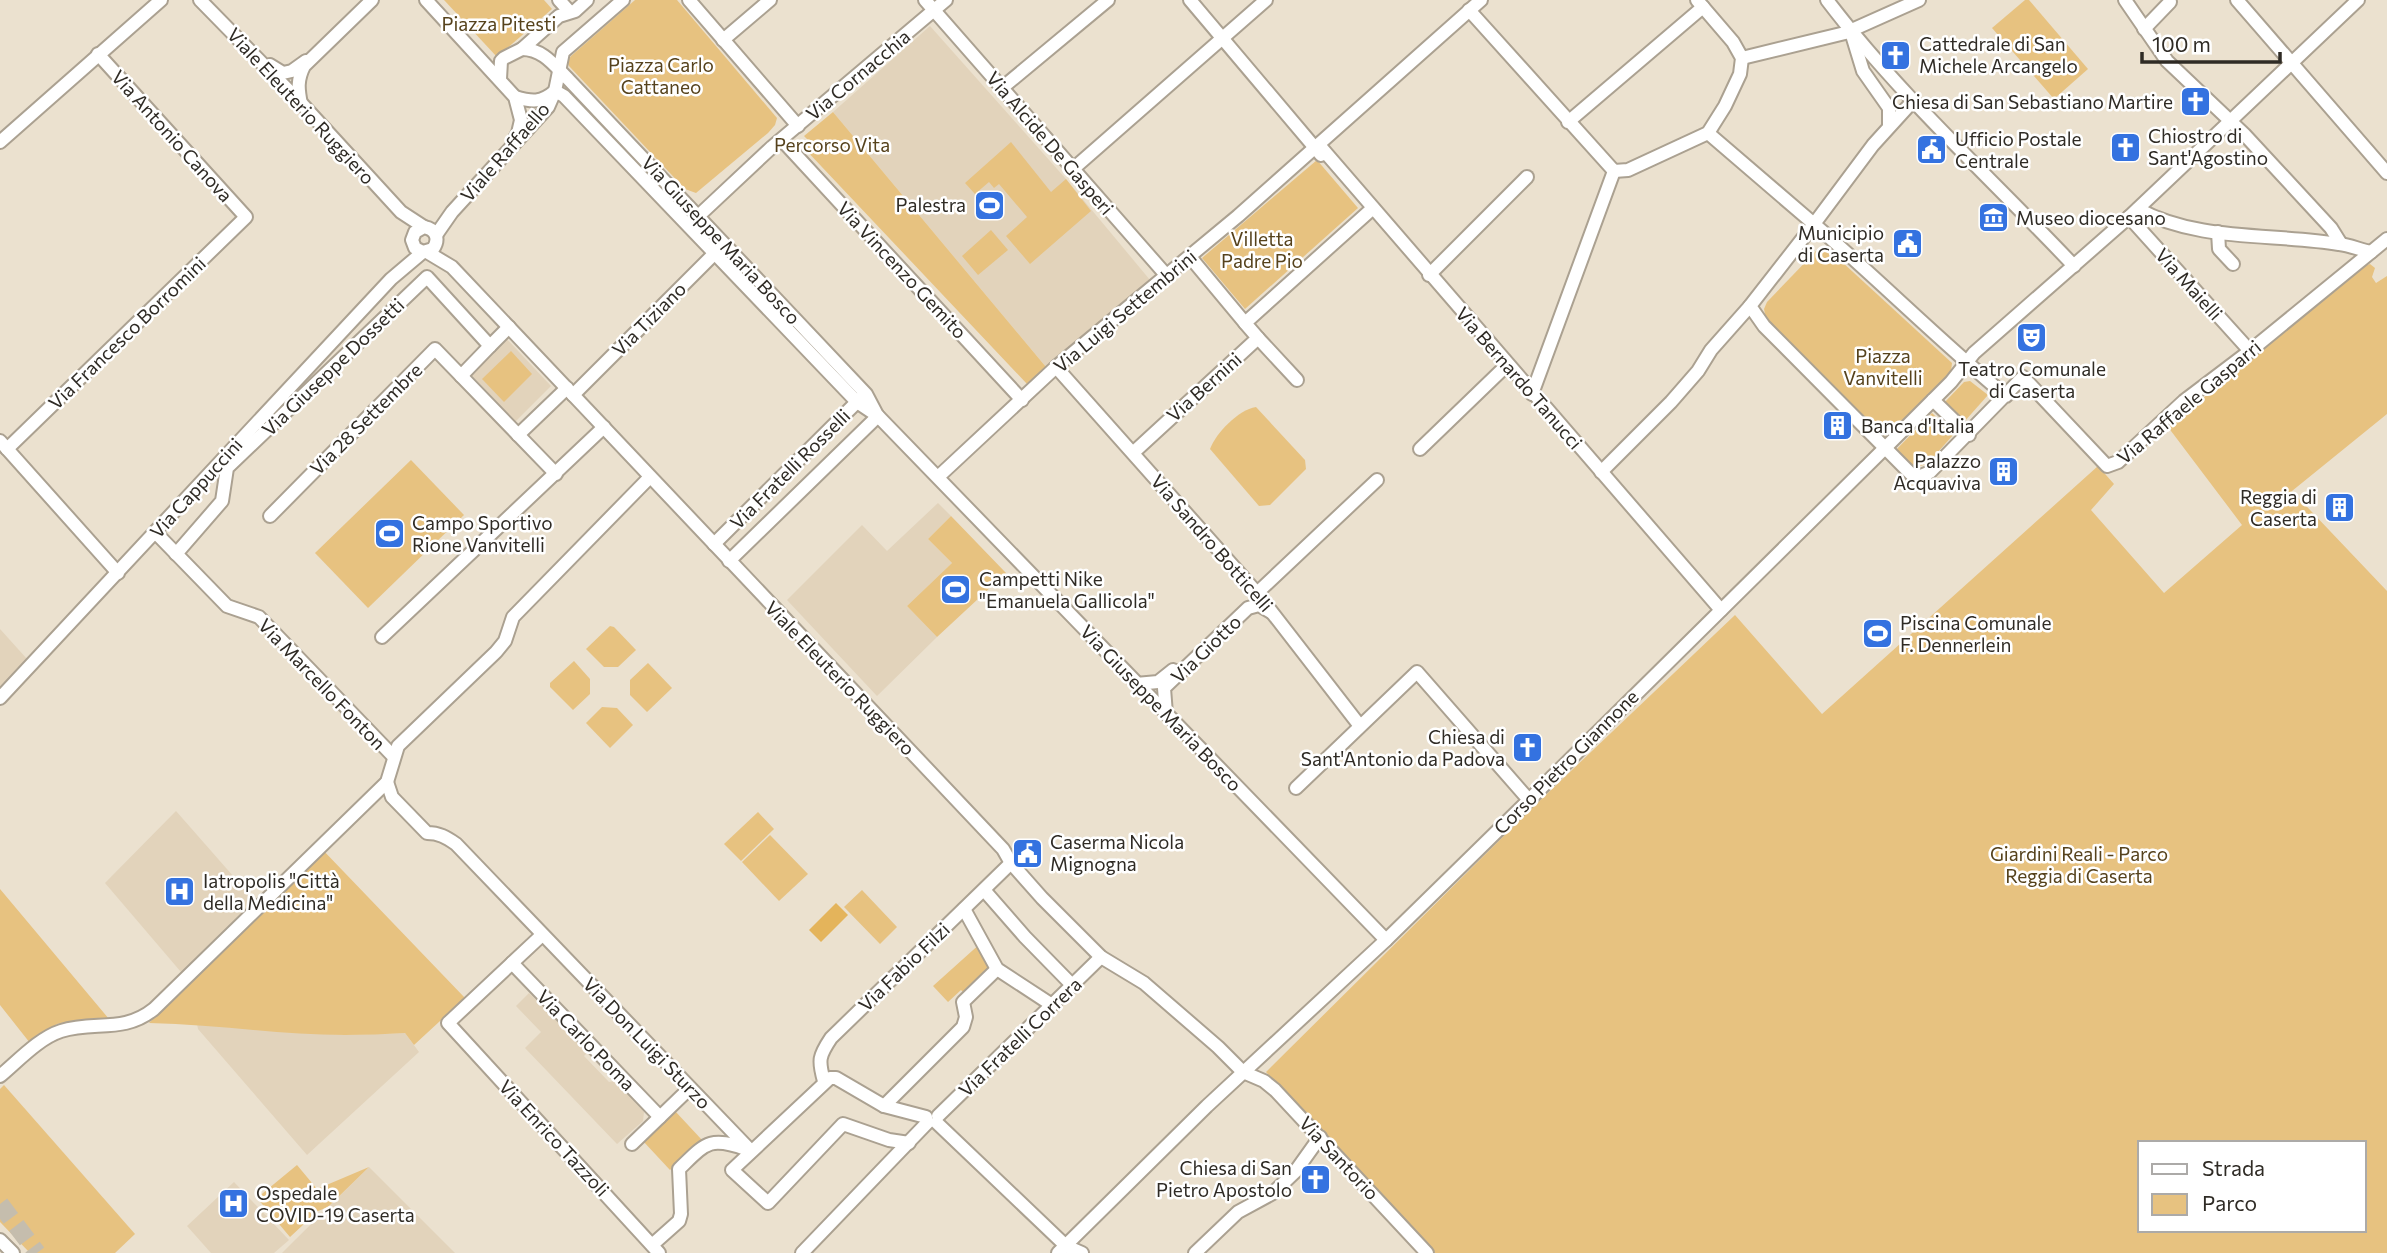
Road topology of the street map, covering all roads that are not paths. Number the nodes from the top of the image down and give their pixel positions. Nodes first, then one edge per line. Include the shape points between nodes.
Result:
1 (161, 0) edge
2 (200, 0) edge
3 (372, 0) edge
4 (426, 0) edge
5 (559, 0) edge
6 (587, 0) edge
7 (623, 0) edge
8 (689, 0) edge
9 (770, 0) edge
10 (925, 0) edge
11 (946, 0) edge
12 (1108, 0) edge
13 (1190, 0) edge
14 (1266, 0) edge
15 (1481, 0) edge
16 (1827, 0) edge
17 (1919, 0) edge
18 (2125, 0) edge
19 (2237, 0) edge
20 (2358, 0) edge
21 (2170, 2) dead end
22 (1700, 3) edge
23 (934, 10) junction
24 (1469, 10) junction
25 (572, 11) junction
26 (590, 28) junction
27 (2144, 29) junction
28 (1850, 31) junction
29 (1222, 37) junction
30 (723, 40) junction
31 (522, 49) junction
32 (98, 54) junction
33 (312, 57) junction
34 (1742, 58) junction
35 (257, 59) junction
36 (2292, 63) junction
37 (559, 70) junction
38 (500, 79) junction
39 (1002, 88) junction
40 (555, 91) junction
41 (515, 97) junction
42 (1913, 101) junction
43 (302, 104) junction
44 (2225, 116) junction
45 (1568, 122) junction
46 (1892, 123) junction
47 (798, 126) junction
48 (1708, 133) junction
49 (782, 140) junction
50 (0, 142) edge
51 (1317, 147) junction
52 (506, 155) junction
53 (1073, 169) junction
54 (1614, 170) junction
55 (2387, 173) edge
56 (1527, 177) dead end
57 (1371, 210) junction
58 (401, 212) junction
59 (2133, 213) junction
60 (698, 215) junction
61 (246, 217) joint
62 (1814, 223) junction
63 (688, 226) junction
64 (431, 232) junction
65 (2218, 232) junction
66 (2387, 239) edge
67 (2301, 240) junction
68 (725, 243) junction
69 (2341, 244) junction
70 (419, 247) junction
71 (2288, 251) dead end
72 (714, 254) junction
73 (2367, 255) junction
74 (1190, 257) junction
75 (2233, 264) dead end
76 (452, 267) junction
77 (2074, 267) junction
78 (1429, 275) junction
79 (1167, 276) junction
80 (1750, 306) junction
81 (1245, 323) junction
82 (509, 327) junction
83 (1258, 338) junction
84 (491, 346) junction
85 (2250, 351) junction
86 (1964, 360) junction
87 (1059, 365) junction
88 (1507, 365) junction
89 (461, 376) junction
90 (1297, 380) dead end
91 (570, 392) junction
92 (1532, 394) junction
93 (2006, 396) junction
94 (861, 398) junction
95 (1022, 400) junction
96 (1933, 400) junction
97 (878, 416) junction
98 (604, 427) junction
99 (518, 435) junction
100 (1969, 435) junction
101 (4, 445) edge
102 (1885, 448) junction
103 (1420, 449) dead end
104 (1135, 450) junction
105 (1601, 472) junction
106 (556, 474) junction
107 (650, 477) junction
108 (938, 477) junction
109 (1377, 480) dead end
110 (270, 516) dead end
111 (156, 533) junction
112 (714, 544) junction
113 (176, 554) junction
114 (729, 561) junction
115 (118, 573) junction
116 (1254, 589) junction
117 (1721, 610) junction
118 (1272, 612) junction
119 (382, 637) dead end
120 (1136, 684) junction
121 (0, 698) edge
122 (1166, 715) junction
123 (1360, 726) junction
124 (394, 757) junction
125 (387, 782) junction
126 (1296, 788) dead end
127 (1529, 800) junction
128 (1011, 863) junction
129 (985, 890) junction
130 (964, 909) junction
131 (542, 935) junction
132 (1386, 940) junction
133 (1101, 957) junction
134 (512, 963) junction
135 (997, 969) junction
136 (1073, 986) junction
137 (1052, 1005) junction
138 (1243, 1072) junction
139 (0, 1076) edge
140 (824, 1081) junction
141 (690, 1088) junction
142 (884, 1106) junction
143 (660, 1117) junction
144 (932, 1119) junction
145 (1320, 1137) junction
146 (909, 1143) junction
147 (632, 1144) dead end
148 (751, 1151) junction
149 (0, 1240) edge
150 (656, 1249) edge
151 (1062, 1249) edge
152 (13, 1253) edge
153 (802, 1253) edge
154 (1082, 1253) edge
155 (1195, 1253) edge
156 (1427, 1253) edge

1 - 32 street
2 - 35 street, Viale Eleuterio Ruggiero
3 - 33 street
4 - 38 street
5 - 25 street
6 - 25 street
7 - 26 street
8 - 30 street
9 - 30 street
10 - 23 street, Via Alcide De Gasperi
11 - 23 street, Via Cornacchia
12 - 39 street
13 - 29 street, Via Bernardo Tanucci
14 - 29 street
15 - 24 street, Via Luigi Settembrini
16 - 28 street
17 - 28 street
18 - 27 street
19 - 36 street
20 - 36 street, Corso Pietro Giannone
21 - 27 street
22 - 34 street
22 - 45 street
23 - 39 street, Via Alcide De Gasperi
23 - 47 street, Via Cornacchia
24 - 45 street
24 - 51 street, Via Luigi Settembrini
25 - 26 street
25 - 31 street via 559,16
26 - 37 street via 563,52
27 - 44 street via 2167,61
28 - 34 street
28 - 42 street
28 - 46 street via 1864,71 1888,108
29 - 51 street, Via Bernardo Tanucci
29 - 53 street
30 - 47 street
31 - 37 street via 540,52
31 - 38 street via 501,61
32 - 50 street
32 - 61 street, Via Antonio Canova
33 - 35 street via 283,73
33 - 43 street via 299,76
34 - 48 street via 1740,74
35 - 43 street, Viale Eleuterio Ruggiero
36 - 44 street, Corso Pietro Giannone
36 - 55 street
37 - 40 street
37 - 60 street, Via Giuseppe Maria Bosco
38 - 41 street
39 - 53 street, Via Alcide De Gasperi
40 - 41 street via 538,102
40 - 52 street, Viale Raffaello via 548,107
40 - 63 street, Via Giuseppe Maria Bosco
41 - 52 street via 521,120
42 - 46 street
42 - 77 street
43 - 58 street, Viale Eleuterio Ruggiero
44 - 59 street, Corso Pietro Giannone
44 - 69 street
45 - 54 street
46 - 62 street
47 - 49 street, Via Cornacchia
48 - 54 street via 1628,170
48 - 62 street
49 - 60 street
49 - 95 street, Via Vincenzo Gemito
51 - 57 street, Via Bernardo Tanucci
51 - 74 street, Via Luigi Settembrini
52 - 64 street, Viale Raffaello
53 - 79 street, Via Alcide De Gasperi
54 - 92 street
56 - 78 street
57 - 78 street, Via Bernardo Tanucci
57 - 81 street, Via Bernini
58 - 64 street, Viale Eleuterio Ruggiero
58 - 70 street, Viale Eleuterio Ruggiero
59 - 65 street
59 - 77 street, Corso Pietro Giannone
59 - 85 street, Via Maielli
60 - 63 street
60 - 68 street, Via Giuseppe Maria Bosco
61 - 101 street, Via Francesco Borromini
62 - 80 street
62 - 86 street
63 - 72 street, Via Giuseppe Maria Bosco
64 - 70 street via 417,230
64 - 70 street via 436,246
64 - 76 street, Viale Eleuterio Ruggiero
65 - 67 street
65 - 75 street via 2219,249
66 - 73 street, Via Raffaele Gasparri
67 - 69 street
67 - 71 street
68 - 72 street, Via Tiziano
68 - 94 street, Via Giuseppe Maria Bosco
69 - 73 street
70 - 76 street, Viale Eleuterio Ruggiero
70 - 111 street, Via Cappuccini
72 - 91 street, Via Tiziano
72 - 94 street, Via Giuseppe Maria Bosco
73 - 85 street, Via Raffaele Gasparri
74 - 79 street, Via Luigi Settembrini
74 - 81 street
76 - 82 street, Viale Eleuterio Ruggiero
77 - 86 street, Corso Pietro Giannone
78 - 88 street, Via Bernardo Tanucci
79 - 87 street, Via Luigi Settembrini
80 - 102 street via 1764,326
80 - 105 street via 1671,402
81 - 83 street, Via Bernini
82 - 84 street
82 - 91 street, Viale Eleuterio Ruggiero
83 - 90 street
83 - 104 street, Via Bernini
84 - 89 street
84 - 113 street, Via Giuseppe Dossetti via 426,277 227,468 222,501
85 - 93 street, Via Raffaele Gasparri via 2184,401 2118,462 2107,466 2023,377
86 - 93 street
86 - 96 street, Corso Pietro Giannone
87 - 95 street, Via Luigi Settembrini
87 - 104 street, Via Sandro Botticelli
88 - 92 street, Via Bernardo Tanucci
88 - 103 street
89 - 99 street
89 - 110 street, Via 28 Settembre via 435,349
91 - 98 street, Viale Eleuterio Ruggiero
91 - 99 street, Via Tiziano
92 - 105 street, Via Bernardo Tanucci
93 - 100 street
94 - 97 street, Via Giuseppe Maria Bosco
94 - 112 street, Via Fratelli Rosselli
95 - 108 street, Via Luigi Settembrini
96 - 100 street
96 - 102 street, Corso Pietro Giannone
97 - 108 street, Via Giuseppe Maria Bosco
97 - 114 street, Via Fratelli Rosselli
98 - 106 street
98 - 107 street, Viale Eleuterio Ruggiero
99 - 106 street
100 - 102 street via 1921,476 1912,475
101 - 115 street
102 - 117 street, Corso Pietro Giannone
104 - 116 street, Via Sandro Botticelli
105 - 117 street, Via Bernardo Tanucci
106 - 119 street
107 - 112 street, Viale Eleuterio Ruggiero
107 - 124 street via 513,617 505,641 398,746
108 - 120 street, Via Giuseppe Maria Bosco
109 - 116 street, Via Giotto
111 - 113 street, Via Marcello Fonton
111 - 115 street, Via Cappuccini
112 - 114 street, Viale Eleuterio Ruggiero
113 - 124 street, Via Marcello Fonton via 227,606 258,618
114 - 128 street, Viale Eleuterio Ruggiero via 1003,849
115 - 121 street, Via Cappuccini
116 - 118 street, Via Sandro Botticelli
116 - 120 street, Via Giotto via 1166,677
117 - 127 street, Corso Pietro Giannone
118 - 122 street, Via Giotto via 1259,605 1248,608 1164,688
118 - 123 street, Via Sandro Botticelli
120 - 122 street, Via Giuseppe Maria Bosco
122 - 132 street, Via Giuseppe Maria Bosco
123 - 126 street
123 - 127 street via 1417,672
124 - 125 street
125 - 131 street, Via Don Luigi Sturzo via 392,797 427,833 456,844
125 - 139 street via 146,1015 121,1025 58,1032
127 - 132 street, Corso Pietro Giannone
128 - 129 street, Via Fabio Filzi
128 - 133 street, Viale Eleuterio Ruggiero
129 - 130 street, Via Fabio Filzi
129 - 136 street
130 - 135 street
130 - 140 street, Via Fabio Filzi via 831,1038 820,1055
131 - 134 street
131 - 141 street, Via Don Luigi Sturzo
132 - 138 street, Corso Pietro Giannone
133 - 136 street, Via Fratelli Correra
133 - 138 street, Viale Eleuterio Ruggiero via 1144,983
134 - 143 street, Via Carlo Poma
134 - 150 street, Via Enrico Tazzoli via 448,1023
135 - 137 street
135 - 142 street via 963,1002 963,1027
136 - 137 street, Via Fratelli Correra
137 - 144 street, Via Fratelli Correra
138 - 145 street, Via Santorio via 1264,1081
138 - 151 street, Corso Pietro Giannone
140 - 142 street via 836,1078
140 - 148 street
141 - 143 street
141 - 148 street, Via Don Luigi Sturzo
142 - 144 street
143 - 147 street
144 - 146 street, Via Fratelli Correra
144 - 151 street
145 - 155 street via 1296,1172 1273,1194 1238,1212
145 - 156 street, Via Santorio
146 - 148 street via 843,1124 768,1203 732,1170
146 - 153 street, Via Fratelli Correra
148 - 150 street via 725,1142 706,1144 679,1168 681,1214
149 - 152 street
151 - 154 street

